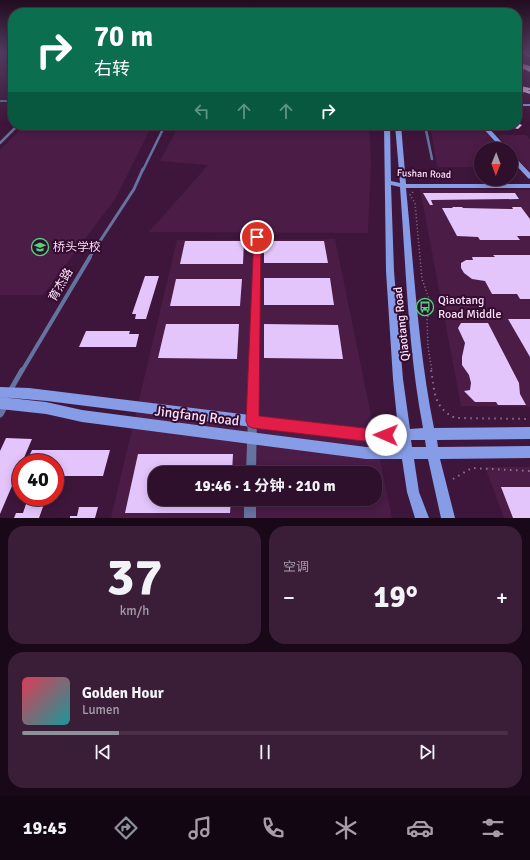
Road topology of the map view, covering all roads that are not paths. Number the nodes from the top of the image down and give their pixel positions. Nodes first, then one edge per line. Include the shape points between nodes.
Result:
1 (13, 130) edge
2 (163, 130) edge
3 (387, 130) edge
4 (398, 130) edge
5 (426, 130) edge
6 (487, 130) edge
7 (0, 142) edge
8 (498, 142) edge
9 (432, 159) dead end
10 (518, 164) edge
11 (530, 177) edge
12 (530, 181) edge
13 (388, 182) junction
14 (402, 184) junction
15 (530, 186) edge
16 (257, 237) dead end
17 (5, 392) edge
18 (1, 407) edge
19 (252, 421) junction
20 (530, 433) edge
21 (429, 434) junction
22 (404, 435) junction
23 (252, 438) junction
24 (407, 452) junction
25 (433, 452) junction
26 (530, 452) edge
27 (251, 466) edge
28 (250, 506) edge
29 (250, 518) edge
30 (422, 518) edge
31 (448, 518) edge

1 - 7 lane
2 - 17 lane, 育杰路 via 134,189
3 - 13 street, Qiaotang Road
4 - 14 street, Qiaotang Road
5 - 9 lane
6 - 8 street
10 - 11 street
12 - 14 street, Fushan Road
13 - 14 street, Fushan Road
13 - 22 street, Qiaotang Road via 390,271
14 - 15 street, Fushan Road
14 - 21 street, Qiaotang Road via 415,330
16 - 19 street
17 - 18 street
17 - 19 street, Jingfang Road via 51,395
18 - 23 street, Jingfang Road via 46,408 82,416
19 - 22 street, Jingfang Road via 364,435
19 - 23 street
20 - 21 street, Jingfang Road
21 - 22 street, Jingfang Road
21 - 25 street, Qiaotang Road
22 - 24 street, Qiaotang Road
23 - 24 street, Jingfang Road via 366,453
23 - 27 street
24 - 25 street, Jingfang Road
24 - 30 street, Qiaotang Road via 413,492
25 - 26 street, Jingfang Road
25 - 31 street, Qiaotang Road
28 - 29 street

